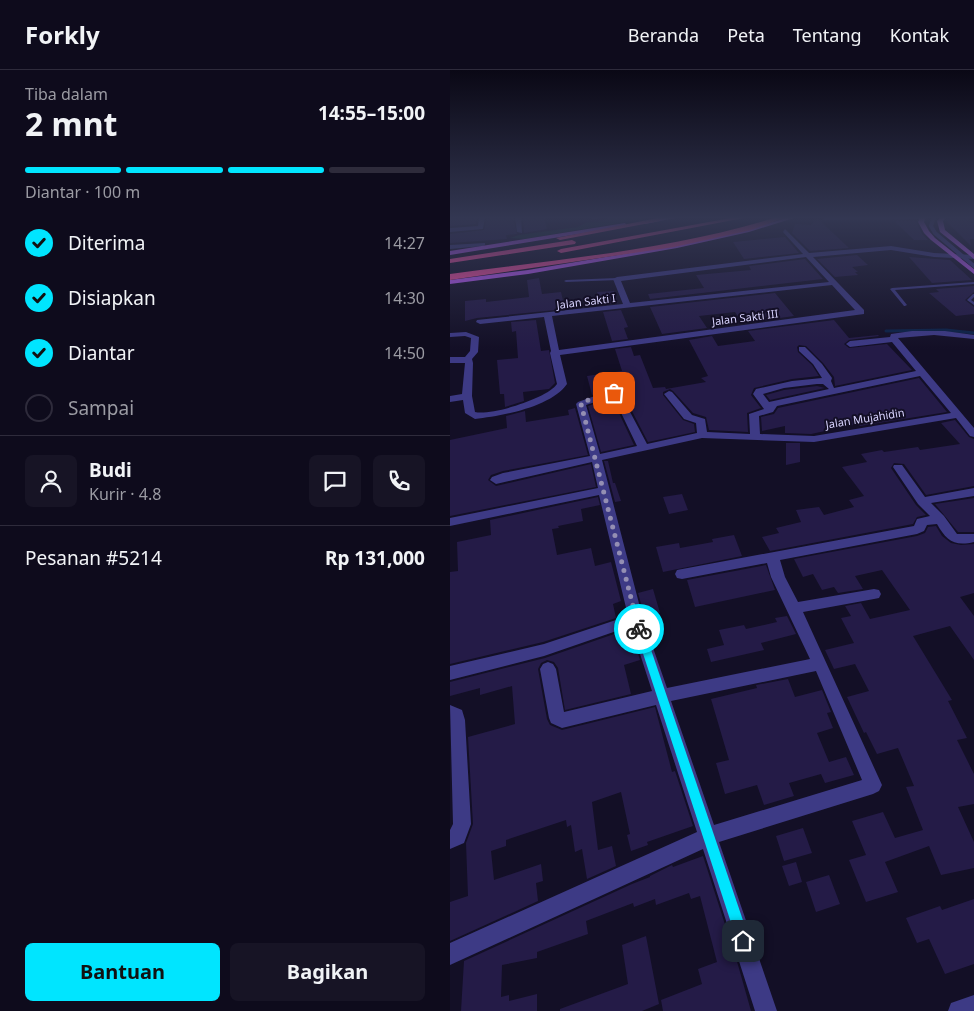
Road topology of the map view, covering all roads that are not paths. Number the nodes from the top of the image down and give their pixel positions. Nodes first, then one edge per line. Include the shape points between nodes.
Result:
1 (505, 261) edge
2 (538, 261) edge
3 (559, 261) edge
4 (593, 261) edge
5 (761, 261) edge
6 (813, 261) edge
7 (961, 261) edge
8 (450, 270) edge
9 (974, 272) edge
10 (450, 276) edge
11 (617, 279) junction
12 (566, 281) dead end
13 (450, 282) edge
14 (974, 282) edge
15 (834, 283) junction
16 (974, 295) edge
17 (974, 304) edge
18 (905, 305) dead end
19 (628, 307) junction
20 (548, 316) junction
21 (480, 322) dead end
22 (450, 335) edge
23 (974, 337) edge
24 (894, 339) junction
25 (850, 344) dead end
26 (802, 349) dead end
27 (554, 353) junction
28 (467, 359) junction
29 (450, 360) edge
30 (924, 372) junction
31 (826, 381) junction
32 (834, 392) junction
33 (669, 394) dead end
34 (467, 396) junction
35 (450, 399) edge
36 (770, 410) junction
37 (958, 415) junction
38 (974, 434) edge
39 (702, 435) junction
40 (755, 436) junction
41 (643, 446) junction
42 (596, 458) junction
43 (898, 467) dead end
44 (496, 480) dead end
45 (604, 490) junction
46 (974, 492) edge
47 (922, 501) junction
48 (940, 519) junction
49 (450, 522) edge
50 (974, 538) edge
51 (772, 556) junction
52 (682, 574) dead end
53 (874, 594) dead end
54 (794, 608) junction
55 (636, 619) junction
56 (820, 664) junction
57 (548, 669) dead end
58 (450, 674) edge
59 (662, 696) junction
60 (450, 712) edge
61 (709, 836) junction
62 (450, 840) edge
63 (450, 954) edge
64 (974, 1006) edge
65 (766, 1011) edge
66 (960, 1011) edge

1 - 8 highway
2 - 10 highway
3 - 10 highway
4 - 13 main road
5 - 11 street, Jalan Sakti I
6 - 15 street, Jalan Sakti III
7 - 9 main road
11 - 12 lane
11 - 19 street, Jalan Sakti I
14 - 18 lane via 892,289
15 - 19 street, Jalan Sakti I
15 - 27 street, Jalan Sakti III via 861,312
16 - 17 lane via 969,300
19 - 20 street, Jalan Sakti I
20 - 21 street, Jalan Sakti I
20 - 27 street
22 - 28 street via 475,337 474,352
23 - 24 street via 905,334 894,336
24 - 25 street
24 - 30 street
26 - 31 street via 816,361
27 - 34 street via 562,387 550,395 499,412 475,416 470,413
28 - 29 street
28 - 34 street
30 - 32 street
30 - 37 street
31 - 32 street
31 - 36 street via 799,382 759,391
32 - 36 street via 773,404
33 - 39 street via 688,417 701,421
34 - 35 street
36 - 40 street via 754,414
37 - 38 street
37 - 40 street, Jalan Mujahidin via 814,439
39 - 40 street, Jalan Mujahidin
39 - 41 street, Jalan Mujahidin
41 - 42 street, Jalan Mujahidin
41 - 42 street via 616,393 612,393 581,404
42 - 44 street, Jalan Mujahidin
42 - 45 street
43 - 47 street
45 - 49 street
45 - 55 street
46 - 47 street
47 - 48 street
48 - 50 street via 952,539 959,542
48 - 51 street via 921,522 917,530
51 - 52 street
51 - 54 street via 778,578
53 - 54 street
54 - 56 street
55 - 58 street via 544,650
55 - 59 street
56 - 59 street
56 - 61 street via 873,785
57 - 59 street via 560,720
59 - 61 street
60 - 62 street via 456,715 457,720 462,824 461,833
61 - 63 street
61 - 65 street
64 - 66 street

